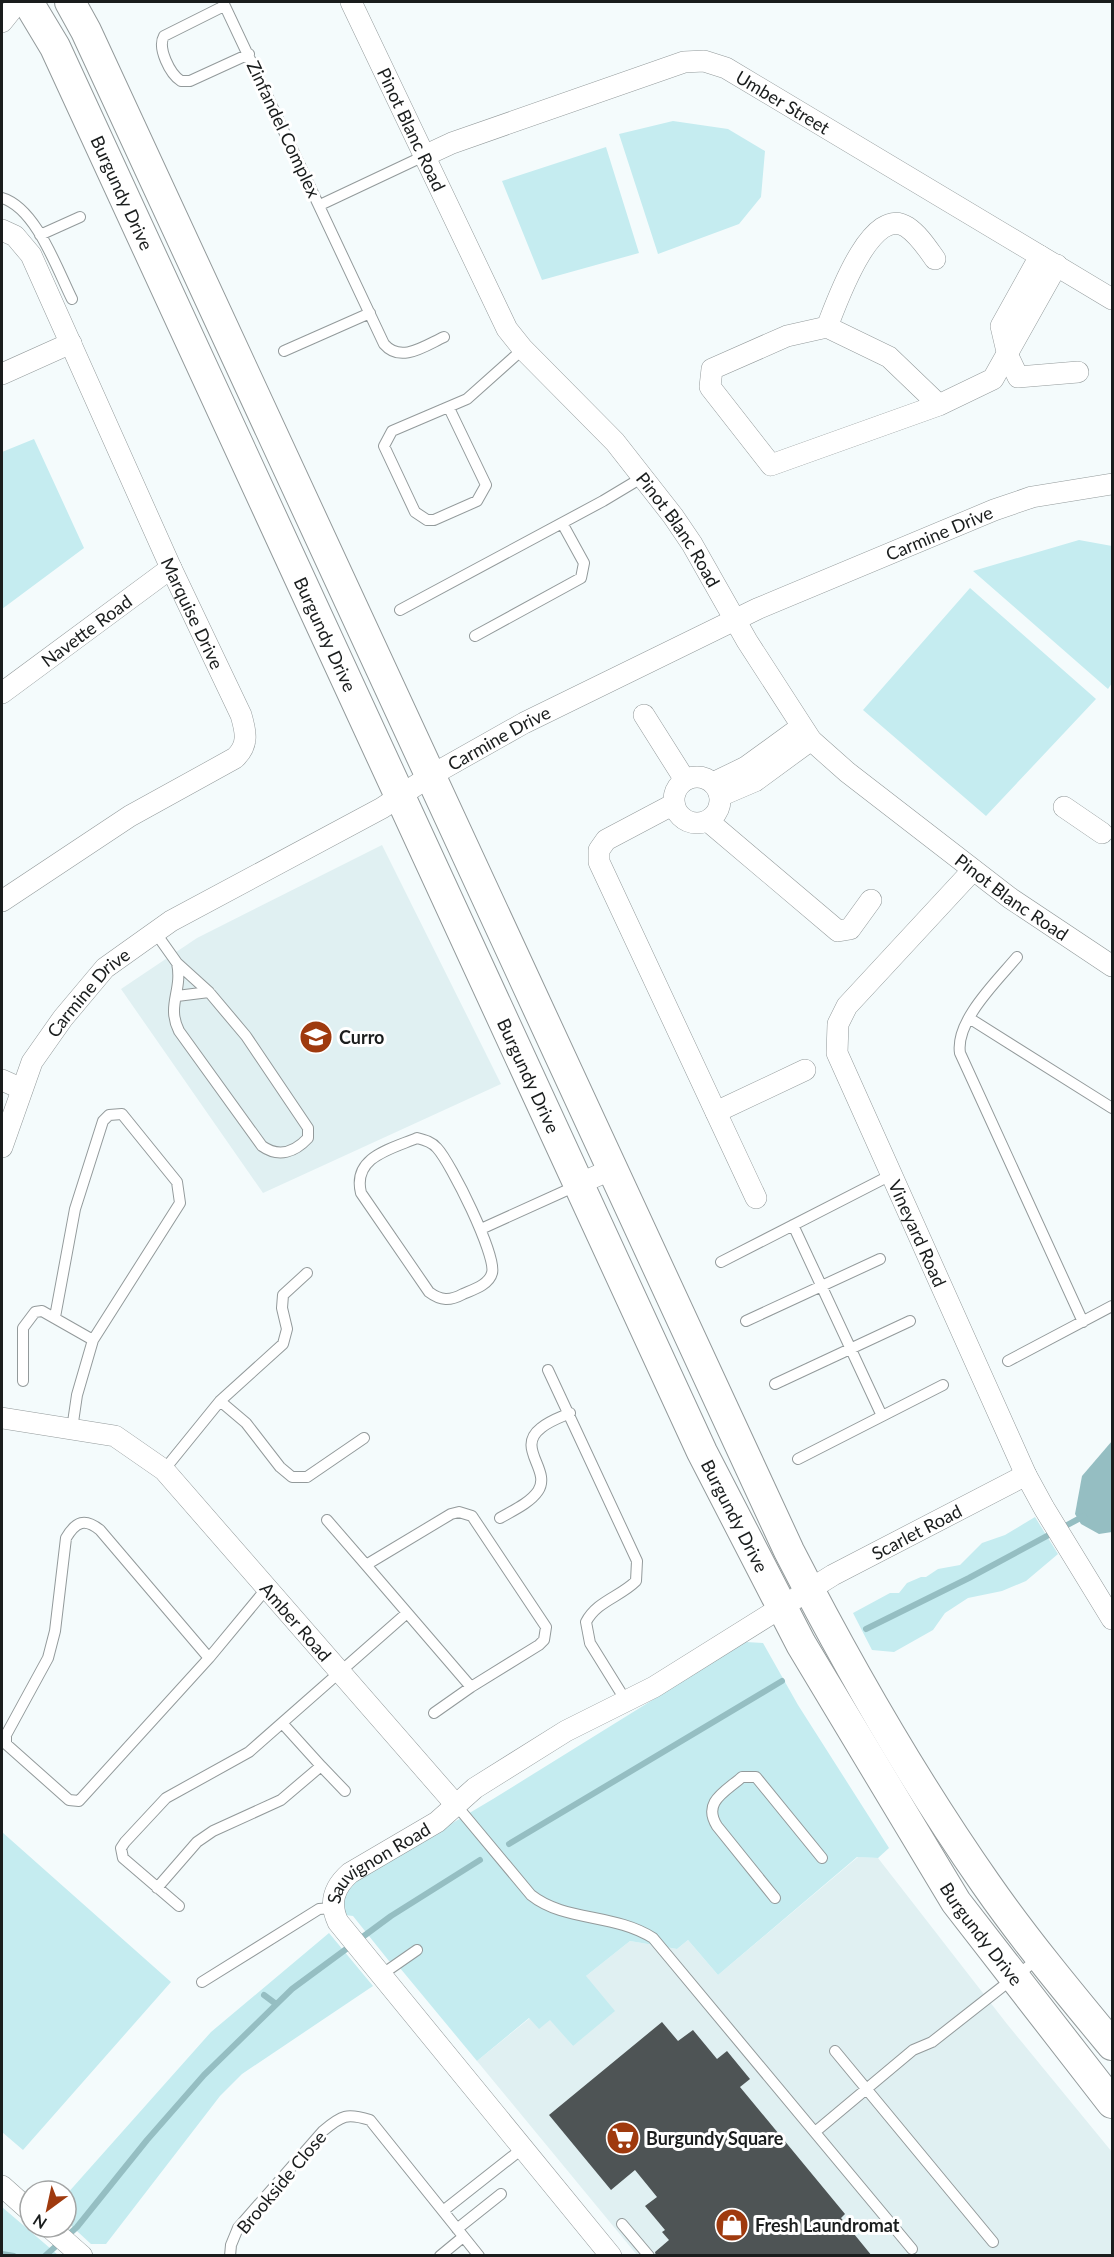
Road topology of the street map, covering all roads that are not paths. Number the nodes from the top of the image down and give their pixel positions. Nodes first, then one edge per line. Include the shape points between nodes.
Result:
1 (18, 2) edge
2 (28, 2) edge
3 (70, 2) edge
4 (351, 2) edge
5 (224, 4) edge
6 (2, 21) edge
7 (249, 54) junction
8 (424, 156) junction
9 (2, 198) edge
10 (320, 205) junction
11 (80, 218) dead end
12 (2, 230) edge
13 (40, 235) junction
14 (934, 259) dead end
15 (1048, 260) junction
16 (1113, 298) edge
17 (72, 299) dead end
18 (370, 313) junction
19 (827, 327) junction
20 (444, 337) dead end
21 (71, 343) junction
22 (523, 349) junction
23 (284, 351) dead end
24 (1008, 356) junction
25 (1078, 372) dead end
26 (2, 374) edge
27 (939, 405) junction
28 (449, 408) junction
29 (643, 477) junction
30 (1113, 484) edge
31 (562, 523) junction
32 (171, 568) junction
33 (400, 610) dead end
34 (735, 620) junction
35 (475, 636) dead end
36 (2, 693) edge
37 (644, 715) dead end
38 (806, 733) junction
39 (430, 776) junction
40 (685, 780) junction
41 (716, 789) junction
42 (400, 796) junction
43 (674, 804) junction
44 (1064, 807) dead end
45 (708, 820) junction
46 (1109, 832) edge
47 (973, 870) junction
48 (871, 900) dead end
49 (2, 901) edge
50 (155, 932) junction
51 (1017, 957) dead end
52 (177, 963) junction
53 (1113, 966) edge
54 (209, 992) junction
55 (177, 996) junction
56 (969, 1018) junction
57 (805, 1070) dead end
58 (2, 1080) edge
59 (22, 1089) junction
60 (1113, 1108) edge
61 (716, 1112) junction
62 (2, 1147) edge
63 (612, 1169) junction
64 (891, 1175) junction
65 (579, 1184) junction
66 (756, 1198) dead end
67 (793, 1225) junction
68 (481, 1229) junction
69 (880, 1259) dead end
70 (721, 1262) dead end
71 (307, 1274) dead end
72 (823, 1285) junction
73 (1113, 1306) edge
74 (55, 1317) junction
75 (746, 1321) dead end
76 (910, 1322) dead end
77 (1083, 1322) junction
78 (93, 1340) junction
79 (851, 1349) junction
80 (1008, 1361) dead end
81 (548, 1370) dead end
82 (23, 1381) dead end
83 (775, 1384) dead end
84 (943, 1385) dead end
85 (220, 1401) junction
86 (570, 1413) junction
87 (882, 1416) junction
88 (2, 1418) edge
89 (72, 1429) junction
90 (364, 1438) dead end
91 (798, 1458) dead end
92 (164, 1470) junction
93 (1026, 1475) junction
94 (500, 1518) dead end
95 (327, 1520) dead end
96 (366, 1565) junction
97 (267, 1588) junction
98 (809, 1590) junction
99 (781, 1608) junction
100 (407, 1613) junction
101 (1113, 1619) edge
102 (209, 1658) junction
103 (341, 1673) junction
104 (471, 1687) junction
105 (626, 1701) junction
106 (434, 1713) dead end
107 (283, 1724) junction
108 (321, 1766) junction
109 (345, 1791) dead end
110 (456, 1805) junction
111 (822, 1858) dead end
112 (157, 1887) junction
113 (775, 1898) dead end
114 (178, 1906) dead end
115 (336, 1915) junction
116 (417, 1950) dead end
117 (1041, 1956) junction
118 (379, 1973) junction
119 (1013, 1977) junction
120 (202, 1982) dead end
121 (1113, 2045) edge
122 (835, 2051) dead end
123 (867, 2088) junction
124 (1113, 2103) edge
125 (815, 2132) junction
126 (523, 2148) junction
127 (2, 2186) edge
128 (501, 2194) dead end
129 (18, 2200) edge
130 (443, 2211) junction
131 (622, 2224) dead end
132 (460, 2233) junction
133 (63, 2239) edge
134 (993, 2242) dead end
135 (912, 2249) dead end
136 (82, 2255) edge
137 (230, 2256) edge
138 (440, 2256) edge
139 (479, 2256) edge
140 (611, 2256) edge
141 (648, 2256) edge

1 - 6 street
2 - 42 main road, Burgundy Drive via 55,47
3 - 39 main road, Burgundy Drive
4 - 8 street, Pinot Blanc Road
5 - 7 lane, Zinfandel Complex
5 - 7 lane, Zinfandel Complex via 164,36 162,49 174,75 181,81 190,81
7 - 10 lane, Zinfandel Complex
8 - 10 lane, Zinfandel Complex
8 - 15 street, Umber Street via 684,62 704,61 726,68
8 - 22 street, Pinot Blanc Road via 492,300
9 - 13 lane via 19,208
10 - 18 lane, Zinfandel Complex
11 - 13 lane
12 - 21 street, Marquise Drive via 26,246
13 - 17 lane
14 - 19 street via 906,226 891,223 880,228 845,279
15 - 16 street, Umber Street
15 - 24 street via 1002,326
18 - 20 lane, Zinfandel Complex via 384,344 393,352 405,354
18 - 23 lane
19 - 27 street via 889,357
19 - 27 street via 787,336 712,369 710,387 771,465
21 - 26 street
21 - 32 street, Marquise Drive
22 - 28 lane via 478,392
22 - 29 street, Pinot Blanc Road via 615,442
24 - 25 street via 1018,376
24 - 27 street via 993,379
28 - 28 lane via 392,431 384,446 415,512 427,520 477,501 486,485
29 - 31 lane
29 - 34 street, Pinot Blanc Road via 692,544
30 - 34 street, Carmine Drive via 1027,498
31 - 33 lane
31 - 35 lane via 584,563 581,578
32 - 36 street, Navette Road
32 - 49 street, Marquise Drive via 241,715 246,733 241,753 130,816
34 - 38 street, Pinot Blanc Road
34 - 39 street, Carmine Drive via 524,723
37 - 40 street
38 - 41 street
38 - 47 street, Pinot Blanc Road via 847,772
39 - 42 street, Carmine Drive
39 - 63 main road, Burgundy Drive
40 - 41 street via 700,777
40 - 43 street via 675,790
41 - 45 street via 718,810
42 - 50 street, Carmine Drive
42 - 65 main road, Burgundy Drive
43 - 45 street via 687,821
43 - 61 street via 606,840 599,850 600,862
44 - 46 street
45 - 48 street via 838,931 850,929
47 - 53 street, Pinot Blanc Road
47 - 64 street, Vineyard Road via 848,1006 838,1024 837,1053
50 - 52 lane
50 - 59 street, Carmine Drive via 105,968 81,995 32,1062
51 - 56 lane
52 - 54 lane
52 - 55 lane
54 - 55 lane
54 - 55 lane via 246,1036 308,1128 308,1138 292,1151 272,1153 262,1146 179,1031 173,1013
56 - 60 lane
56 - 77 lane via 960,1034 960,1053
57 - 61 street
58 - 59 street
59 - 62 street, Carmine Drive
61 - 66 street
63 - 65 street
63 - 98 main road, Burgundy Drive
64 - 67 lane
64 - 93 street, Vineyard Road
65 - 68 lane
65 - 99 main road, Burgundy Drive via 702,1452
67 - 70 lane
67 - 72 lane
68 - 68 lane via 447,1161 427,1140 417,1138 384,1151 362,1167 358,1182 361,1193 435,1297 453,1299 488,1280 493,1273
69 - 72 lane
71 - 85 lane via 283,1295 283,1344
72 - 75 lane
72 - 79 lane
73 - 77 lane
74 - 78 lane
74 - 78 lane via 75,1209 103,1121 109,1115 122,1114 177,1182 180,1203
74 - 82 lane via 34,1312 25,1322
76 - 79 lane
77 - 80 lane
78 - 89 lane
79 - 83 lane
79 - 87 lane
81 - 86 lane
84 - 87 lane
85 - 90 lane via 246,1424 292,1477 307,1477
85 - 92 lane
86 - 94 lane via 540,1428 533,1438 530,1448 541,1476 540,1486 531,1499
86 - 105 lane via 637,1561 636,1581 600,1605 586,1622 590,1643
87 - 91 lane
88 - 89 street, Amber Road
89 - 92 street, Amber Road via 115,1436
92 - 97 street, Amber Road
93 - 98 street, Scarlet Road
93 - 101 street, Vineyard Road
95 - 96 lane
96 - 100 lane
96 - 104 lane via 452,1514 472,1516 546,1627 546,1633 539,1645
97 - 102 lane
97 - 103 street, Amber Road
98 - 99 street, Scarlet Road
98 - 117 main road, Burgundy Drive via 915,1778 986,1885
99 - 105 street, Sauvignon Road
99 - 119 main road, Burgundy Drive via 839,1712 938,1872
100 - 103 lane
100 - 104 lane
102 - 102 lane via 79,1801 69,1800 6,1744 6,1735 48,1658 55,1632 66,1538 80,1522 89,1522 100,1530
103 - 107 lane
103 - 110 street, Amber Road
104 - 106 lane
105 - 110 street, Sauvignon Road via 566,1731 475,1788
107 - 108 lane
107 - 112 lane via 249,1752 166,1798 125,1842 123,1858
108 - 109 lane
108 - 112 lane via 281,1800 197,1842
110 - 115 street, Sauvignon Road via 437,1822 344,1879 335,1892
110 - 125 lane, Amber Road via 543,1905 614,1920 653,1938
111 - 113 lane via 756,1777 742,1777 711,1805 710,1812
112 - 114 lane
115 - 118 street, Sauvignon Road
115 - 120 lane via 319,1909
116 - 118 lane
117 - 119 lane
117 - 121 main road, Burgundy Drive
118 - 126 street, Sauvignon Road
119 - 123 lane
119 - 124 main road, Burgundy Drive
122 - 123 lane
123 - 125 lane
123 - 134 lane
125 - 135 lane
126 - 130 lane
126 - 140 street, Sauvignon Road
127 - 129 street
128 - 132 lane
130 - 132 lane, Brookside Close
130 - 137 lane, Brookside Close via 370,2120 351,2115 337,2119 323,2131 237,2228
131 - 141 lane
132 - 138 lane
132 - 139 lane, Brookside Close
133 - 136 street

